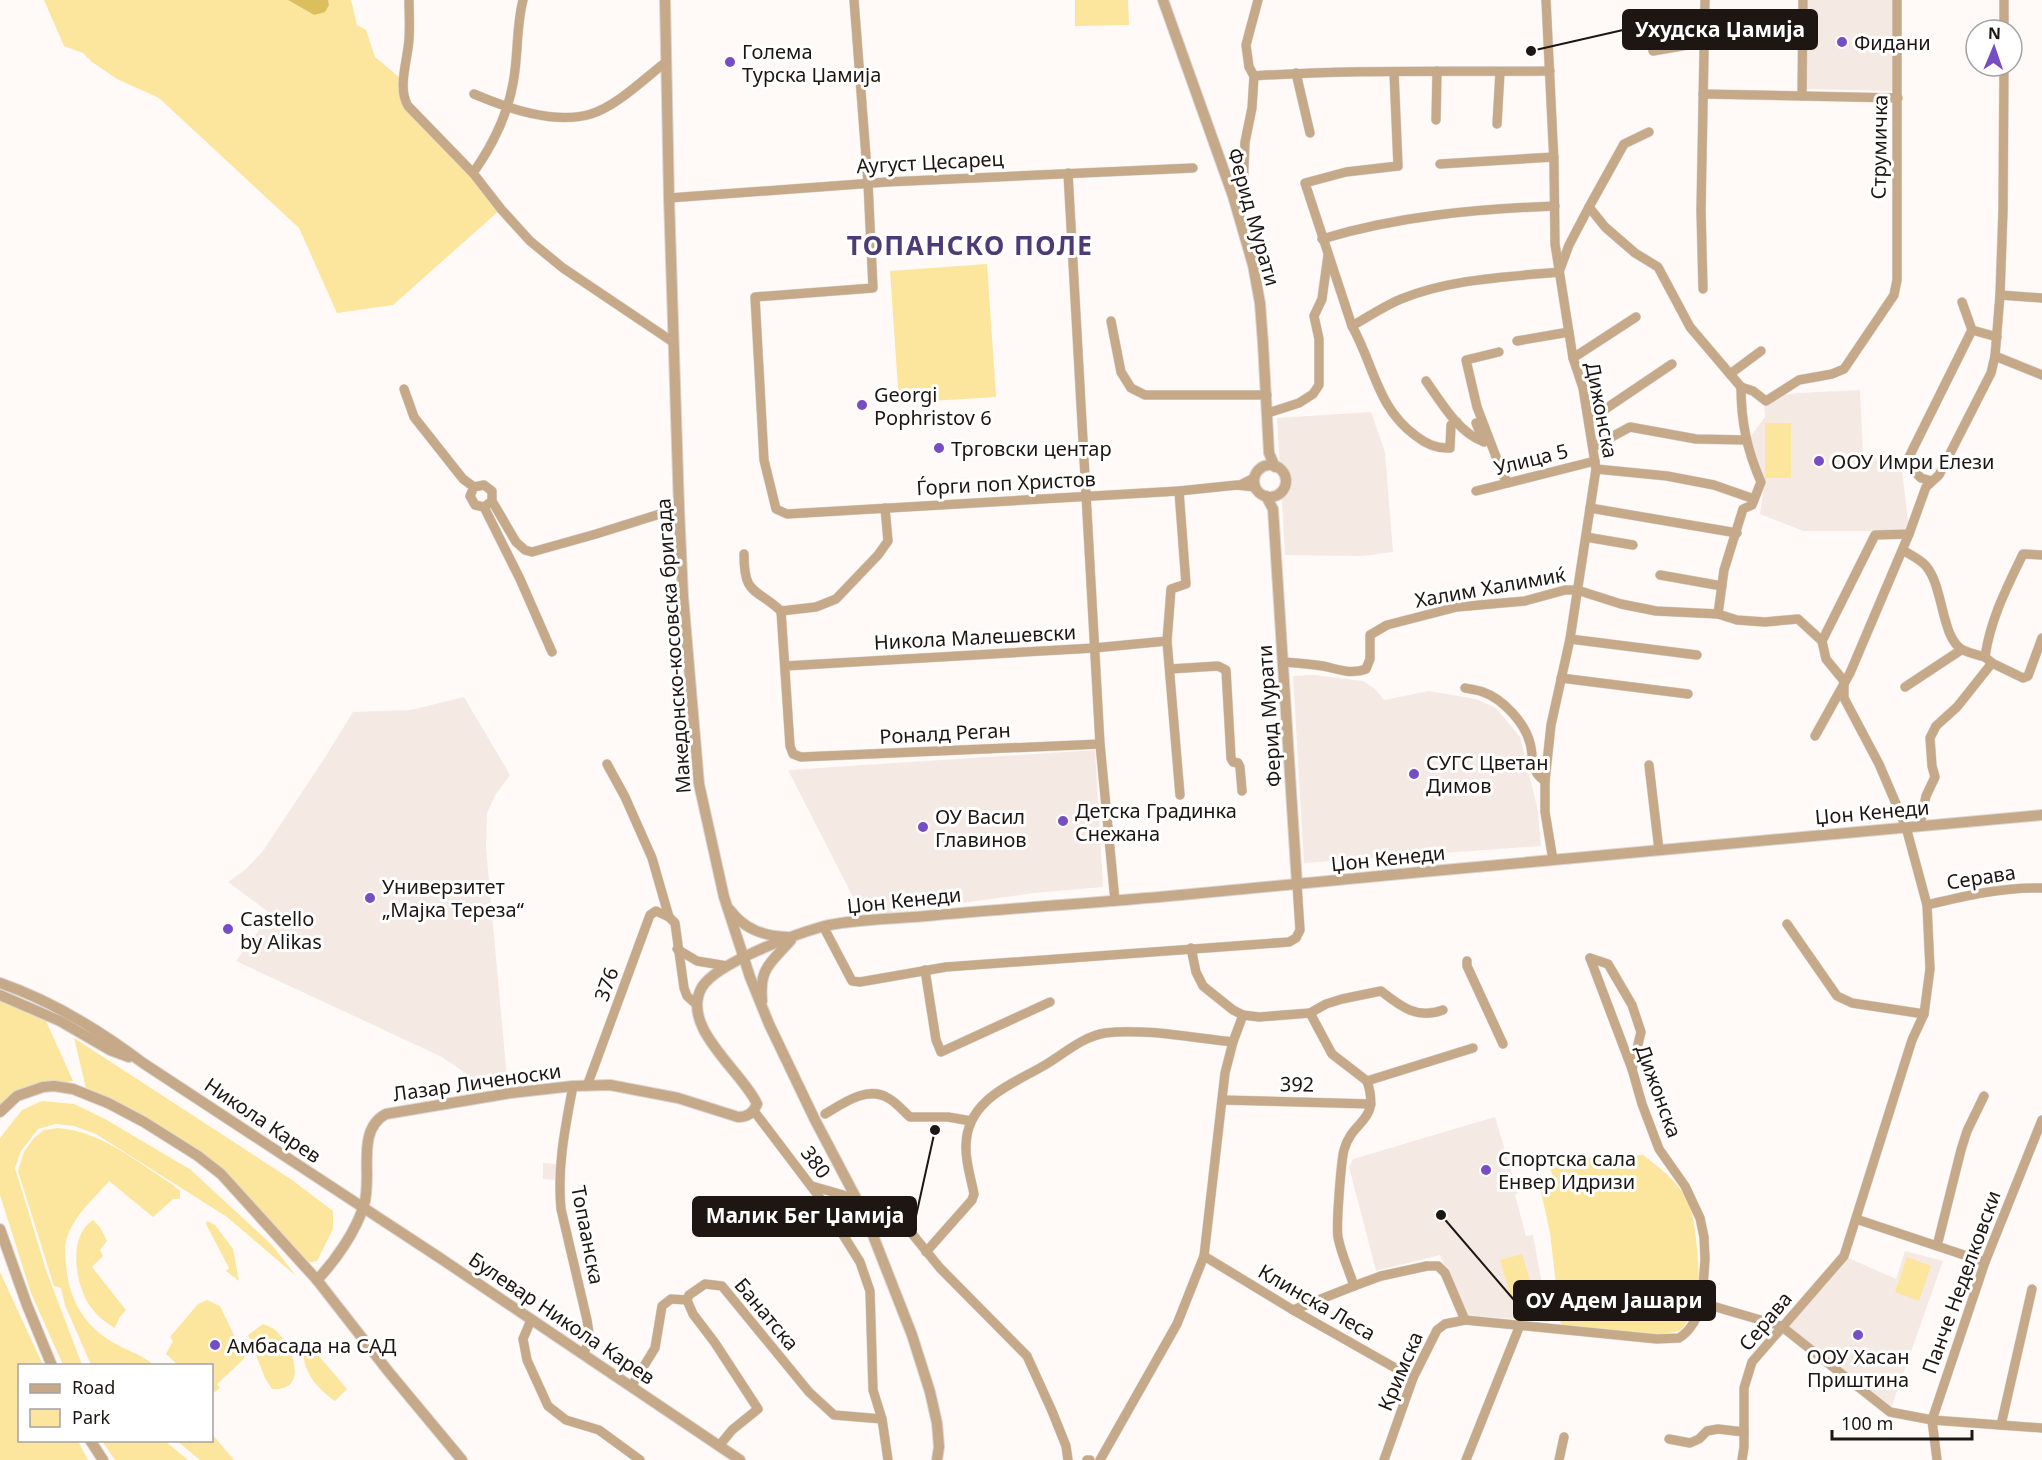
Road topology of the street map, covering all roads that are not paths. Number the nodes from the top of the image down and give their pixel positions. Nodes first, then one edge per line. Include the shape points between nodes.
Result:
1 (409, 0) edge
2 (523, 0) edge
3 (665, 0) edge
4 (854, 0) edge
5 (1163, 0) edge
6 (1258, 0) edge
7 (1546, 0) edge
8 (1705, 0) edge
9 (1803, 0) edge
10 (1897, 0) edge
11 (2004, 0) edge
12 (2004, 18) edge
13 (1705, 42) junction
14 (1653, 51) dead end
15 (666, 62) junction
16 (1437, 71) junction
17 (1550, 71) junction
18 (1394, 72) junction
19 (1500, 72) junction
20 (1296, 73) junction
21 (1254, 76) junction
22 (2004, 78) edge
23 (474, 94) dead end
24 (1703, 94) junction
25 (1802, 96) junction
26 (1898, 98) junction
27 (507, 108) junction
28 (1436, 120) dead end
29 (1497, 124) dead end
30 (1649, 132) dead end
31 (1310, 133) dead end
32 (1554, 157) junction
33 (1440, 164) dead end
34 (1193, 168) dead end
35 (473, 173) junction
36 (1068, 173) junction
37 (868, 183) junction
38 (1233, 196) junction
39 (669, 198) junction
40 (1555, 206) junction
41 (1588, 207) junction
42 (1322, 239) junction
43 (1329, 251) junction
44 (1559, 272) junction
45 (1703, 289) dead end
46 (2000, 295) junction
47 (2042, 298) edge
48 (1962, 302) dead end
49 (1636, 317) dead end
50 (1111, 321) dead end
51 (1352, 326) junction
52 (1972, 330) junction
53 (1569, 332) junction
54 (1997, 337) junction
55 (1517, 341) dead end
56 (673, 342) junction
57 (1761, 351) dead end
58 (1499, 352) dead end
59 (1995, 356) junction
60 (1573, 358) junction
61 (1672, 364) dead end
62 (1730, 374) junction
63 (2042, 375) edge
64 (1426, 381) dead end
65 (1741, 387) junction
66 (404, 389) dead end
67 (1267, 395) junction
68 (1268, 413) junction
69 (1589, 420) junction
70 (1457, 422) junction
71 (1476, 423) dead end
72 (1745, 440) junction
73 (1482, 441) junction
74 (1593, 447) junction
75 (1269, 453) junction
76 (1495, 453) junction
77 (1596, 465) junction
78 (1263, 466) junction
79 (1275, 467) junction
80 (1932, 481) junction
81 (1254, 482) junction
82 (1508, 483) junction
83 (474, 488) junction
84 (1179, 491) junction
85 (1476, 491) dead end
86 (1086, 496) junction
87 (1266, 496) junction
88 (1278, 496) junction
89 (1754, 499) junction
90 (488, 504) junction
91 (679, 508) junction
92 (885, 508) junction
93 (1590, 508) junction
94 (1273, 510) junction
95 (1737, 533) junction
96 (1909, 534) junction
97 (1586, 537) junction
98 (1632, 545) dead end
99 (1903, 550) junction
100 (744, 554) dead end
101 (2042, 555) edge
102 (1660, 575) dead end
103 (1722, 586) junction
104 (1577, 590) junction
105 (781, 611) junction
106 (1718, 614) junction
107 (2042, 638) edge
108 (1570, 639) junction
109 (1167, 641) junction
110 (1822, 641) junction
111 (1094, 648) junction
112 (1961, 650) junction
113 (552, 652) dead end
114 (1697, 655) dead end
115 (1989, 660) junction
116 (1284, 662) junction
117 (785, 666) junction
118 (1170, 669) junction
119 (1561, 678) junction
120 (1844, 681) junction
121 (1905, 687) dead end
122 (1465, 688) dead end
123 (1688, 694) dead end
124 (1815, 736) dead end
125 (1100, 744) junction
126 (607, 764) dead end
127 (1649, 765) dead end
128 (1545, 781) junction
129 (1242, 791) dead end
130 (1180, 795) dead end
131 (2042, 815) edge
132 (1920, 825) junction
133 (1906, 827) junction
134 (1659, 850) junction
135 (1553, 860) junction
136 (1297, 884) junction
137 (2042, 888) edge
138 (1115, 902) junction
139 (726, 904) junction
140 (1927, 905) junction
141 (669, 917) junction
142 (1787, 924) dead end
143 (823, 926) junction
144 (793, 937) junction
145 (1191, 948) junction
146 (677, 949) junction
147 (743, 958) junction
148 (1467, 961) dead end
149 (727, 966) junction
150 (925, 970) junction
151 (0, 983) edge
152 (0, 995) edge
153 (1050, 1002) dead end
154 (697, 1005) junction
155 (1443, 1010) dead end
156 (764, 1013) junction
157 (1310, 1013) junction
158 (1924, 1014) junction
159 (1243, 1016) junction
160 (1233, 1042) junction
161 (1503, 1044) dead end
162 (1473, 1048) dead end
163 (142, 1062) junction
164 (1632, 1069) junction
165 (1367, 1081) junction
166 (573, 1086) junction
167 (587, 1086) junction
168 (1984, 1095) dead end
169 (1222, 1100) junction
170 (1371, 1104) junction
171 (754, 1111) junction
172 (0, 1112) edge
173 (825, 1114) dead end
174 (2042, 1120) edge
175 (971, 1121) junction
176 (812, 1186) junction
177 (857, 1199) junction
178 (363, 1208) junction
179 (865, 1215) junction
180 (1856, 1218) junction
181 (0, 1229) edge
182 (1937, 1246) junction
183 (926, 1252) junction
184 (1204, 1256) junction
185 (1985, 1262) junction
186 (317, 1280) junction
187 (1354, 1286) junction
188 (2031, 1289) dead end
189 (687, 1300) junction
190 (1702, 1303) junction
191 (1293, 1310) junction
192 (531, 1320) junction
193 (1465, 1320) junction
194 (1520, 1325) junction
195 (1781, 1326) junction
196 (583, 1354) junction
197 (52, 1364) edge
198 (1413, 1378) junction
199 (631, 1386) junction
200 (882, 1419) junction
201 (1932, 1420) junction
202 (2001, 1425) junction
203 (2042, 1428) edge
204 (1744, 1432) junction
205 (1564, 1437) dead end
206 (1669, 1439) dead end
207 (91, 1442) edge
208 (719, 1446) junction
209 (103, 1460) edge
210 (462, 1460) edge
211 (640, 1460) edge
212 (740, 1460) edge
213 (888, 1460) edge
214 (937, 1460) edge
215 (1068, 1460) edge
216 (1100, 1460) edge
217 (1384, 1460) edge
218 (1466, 1460) edge
219 (1558, 1460) edge
220 (1742, 1460) edge
221 (1936, 1460) edge

1 - 35 street via 405,101
2 - 27 street
3 - 15 street, Македонско-косовска бригада
4 - 37 street
5 - 38 street, Ферид Мурати
6 - 21 street via 1246,45
7 - 17 street, Дижонска
8 - 13 street
9 - 25 street
10 - 26 street, Струмичка
11 - 12 street
13 - 14 street
13 - 24 street
15 - 27 street via 620,98 592,114 541,115
15 - 39 street, Македонско-косовска бригада
16 - 18 street
16 - 19 street
16 - 28 street
17 - 19 street
17 - 32 street, Дижонска
18 - 20 street
18 - 42 street via 1398,166 1346,172 1305,183
19 - 29 street
20 - 21 street
20 - 31 street
21 - 38 street via 1243,190
22 - 46 street
23 - 27 street
24 - 25 street
24 - 45 street
25 - 26 street
26 - 65 street, Струмичка via 1894,295 1844,369 1799,380 1766,401
27 - 35 street via 488,152
30 - 41 street via 1624,144
32 - 33 street
32 - 40 street, Дижонска
34 - 36 street, Аугуст Цесарец
35 - 56 street via 530,241 563,268
36 - 37 street, Аугуст Цесарец
36 - 86 street
37 - 39 street, Аугуст Цесарец
37 - 92 street, Ѓорги поп Христов via 873,288 755,297 764,460 777,509 787,514
38 - 67 street, Ферид Мурати via 1260,303
39 - 56 street, Македонско-косовска бригада
40 - 42 street via 1406,219
40 - 44 street, Дижонска
41 - 44 street
41 - 62 street via 1635,253 1658,267 1690,327
42 - 43 street
43 - 51 street
43 - 68 street via 1322,299 1314,316 1319,385 1299,403
44 - 51 street via 1478,280 1429,290 1400,300
44 - 53 street, Дижонска
46 - 47 street
46 - 54 street
48 - 52 street
49 - 60 street
50 - 67 street via 1121,372 1131,388 1145,395
51 - 70 street via 1389,410 1405,429 1440,449 1450,447 1451,425
52 - 54 street
52 - 80 street via 1906,463 1921,478
53 - 55 street
53 - 60 street, Дижонска
54 - 59 street
56 - 91 street, Македонско-косовска бригада
57 - 62 street
58 - 76 street via 1466,360
59 - 63 street
59 - 80 street via 1991,373
60 - 69 street, Дижонска
61 - 69 street
62 - 65 street
64 - 70 street
65 - 72 street
66 - 83 street via 414,417 463,480
67 - 68 street, Ферид Мурати
68 - 75 street, Ферид Мурати
69 - 74 street, Дижонска
70 - 73 street
71 - 73 street
72 - 74 street via 1696,439 1630,427
72 - 89 street via 1761,482
73 - 76 street
74 - 77 street, Дижонска
75 - 78 street, Ферид Мурати
75 - 79 street, Ферид Мурати
76 - 82 street
77 - 82 street, Улица 5
77 - 89 street, Улица 5 via 1702,483
77 - 93 street, Дижонска
78 - 79 street
78 - 81 street
79 - 88 street via 1286,480
80 - 96 street via 1926,487
81 - 84 street, Ѓорги поп Христов
81 - 87 street via 1258,492
82 - 85 street, Улица 5
83 - 90 street via 470,496 475,505
83 - 90 street via 484,485 492,491
84 - 86 street, Ѓорги поп Христов
84 - 109 street via 1186,584 1171,589
86 - 92 street, Ѓорги поп Христов
86 - 111 street
87 - 88 street
87 - 94 street, Ферид Мурати
88 - 94 street, Ферид Мурати
89 - 95 street via 1752,505 1743,509
90 - 91 street via 516,542 532,552
90 - 113 street
91 - 139 street, Македонско-косовска бригада via 699,784
92 - 105 street via 888,541 836,599 816,607
93 - 95 street
93 - 97 street, Дижонска
94 - 116 street, Ферид Мурати
95 - 103 street
96 - 99 street
96 - 110 street via 1875,535
97 - 98 street
97 - 104 street, Дижонска
99 - 112 street via 1926,566 1942,602 1949,636
99 - 120 street
100 - 105 street via 748,586
101 - 115 street via 2023,554 1988,635
102 - 103 street
103 - 106 street
104 - 106 street, Халим Халимиќ via 1656,611
104 - 108 street, Дижонска
104 - 116 street, Халим Халимиќ via 1525,601 1457,607 1387,625 1370,635 1370,659 1366,669 1359,671
105 - 117 street
106 - 110 street, Халим Халимиќ via 1737,620 1798,619
107 - 115 street via 2028,676 2023,678
108 - 114 street
108 - 119 street, Дижонска
109 - 111 street, Никола Малешевски
109 - 118 street
110 - 120 street, Халим Халимиќ via 1826,659
111 - 117 street, Никола Малешевски
111 - 125 street
112 - 115 street
112 - 121 street
115 - 132 street via 1958,707 1936,726 1930,738 1935,777
116 - 136 street, Ферид Мурати
117 - 125 street, Роналд Реган via 790,746 793,754 801,757
118 - 129 street via 1218,666 1226,670 1231,758 1240,767
118 - 130 street
119 - 123 street
119 - 128 street, Дижонска
120 - 124 street
120 - 133 street, Серава via 1844,698
122 - 128 street via 1499,700 1525,728 1533,767
125 - 138 street
126 - 141 street via 652,858
127 - 134 street
128 - 135 street, Дижонска via 1545,812
131 - 132 street, Џон Кенеди
132 - 133 street, Џон Кенеди
133 - 134 street, Џон Кенеди
133 - 140 street, Серава
134 - 135 street, Џон Кенеди
135 - 136 street, Џон Кенеди
136 - 138 street, Џон Кенеди
136 - 145 street via 1300,930 1293,941
137 - 140 street, Серава via 1982,891
138 - 143 street, Џон Кенеди
139 - 144 street via 751,929
139 - 147 street, Македонско-косовска бригада
140 - 158 street, Серава via 1930,969
141 - 146 street via 675,923
141 - 167 street, 376 via 656,911 650,915
142 - 158 street via 1837,996 1852,1003
143 - 144 street, Џон Кенеди
143 - 150 street via 852,981
144 - 147 street, Џон Кенеди
144 - 156 street via 764,971
145 - 150 street
145 - 159 street via 1203,986
146 - 149 street via 697,961
146 - 154 street via 684,988
147 - 149 street
147 - 156 street, Македонско-косовска бригада
148 - 161 street
149 - 154 street via 708,980 699,993
150 - 153 street via 941,1052
151 - 163 street, Никола Карев via 69,1013
152 - 163 street, Никола Карев
154 - 171 street, 380 via 709,1039 753,1096 757,1104
155 - 157 street via 1432,1014 1410,1011 1381,990 1326,1004
156 - 177 street, Македонско-косовска бригада
157 - 159 street
157 - 165 street via 1332,1054
158 - 180 street, Серава via 1912,1040
159 - 160 street
160 - 169 street
160 - 175 street via 1146,1033 1089,1037 995,1092
162 - 165 street
163 - 178 street, Никола Карев
164 - 164 street, Дижонска via 1590,958 1608,964 1632,1005 1641,1032
164 - 190 street, Дижонска via 1659,1149 1701,1218
165 - 170 street
166 - 167 street, Лазар Личеноски
166 - 178 street, Лазар Личеноски via 483,1097 382,1116 370,1131
166 - 196 street, Топаанска via 559,1165 560,1195 590,1340
167 - 171 street, Лазар Личеноски via 643,1090 738,1117
168 - 182 street via 1961,1150
169 - 170 street, 392
169 - 184 street
170 - 187 street via 1369,1114 1347,1142 1342,1160 1337,1236
171 - 176 street, 380
172 - 186 street via 17,1096 54,1086 82,1092 144,1122 220,1174
173 - 175 street via 858,1095 875,1095 887,1096 910,1117
174 - 185 street, Панче Неделковски
175 - 183 street via 965,1144 972,1200
176 - 177 street
176 - 200 street, 380 via 860,1262 870,1291 873,1390
177 - 179 street, Македонско-косовска бригада
178 - 186 street, Лазар Личеноски via 345,1242
178 - 192 street, Булевар Никола Карев
179 - 183 street via 882,1211 900,1219
179 - 214 street, Македонско-косовска бригада via 930,1392 937,1423
180 - 182 street
180 - 195 street, Серава via 1844,1256
181 - 197 street
182 - 185 street
183 - 215 street via 1026,1356 1052,1411
184 - 191 street, Клинска Леса
184 - 216 street via 1177,1324
185 - 201 street, Панче Неделковски
186 - 210 street
187 - 191 street
187 - 193 street via 1381,1276 1438,1266 1445,1273
188 - 202 street
189 - 199 street, Банатска via 671,1299 662,1306 655,1348
189 - 200 street, Банатска via 705,1284 722,1286 808,1392 834,1415
189 - 208 street via 758,1409
190 - 194 street, Кримска via 1692,1327 1679,1338
190 - 195 street
191 - 198 street, Клинска Леса
192 - 196 street, Булевар Никола Карев
192 - 211 street via 524,1339 527,1360 548,1406 566,1420 599,1430
193 - 194 street, Кримска
193 - 198 street, Кримска via 1437,1330
194 - 218 street
195 - 201 street via 1890,1413
195 - 204 street, Серава via 1752,1362 1744,1388
196 - 199 street, Булевар Никола Карев
198 - 217 street, Кримска
199 - 208 street, Булевар Никола Карев
200 - 213 street, 380
201 - 202 street
201 - 221 street, Панче Неделковски
202 - 203 street
204 - 206 street via 1707,1431 1689,1443
204 - 220 street, Серава
205 - 219 street
207 - 209 street
208 - 212 street, Булевар Никола Карев

